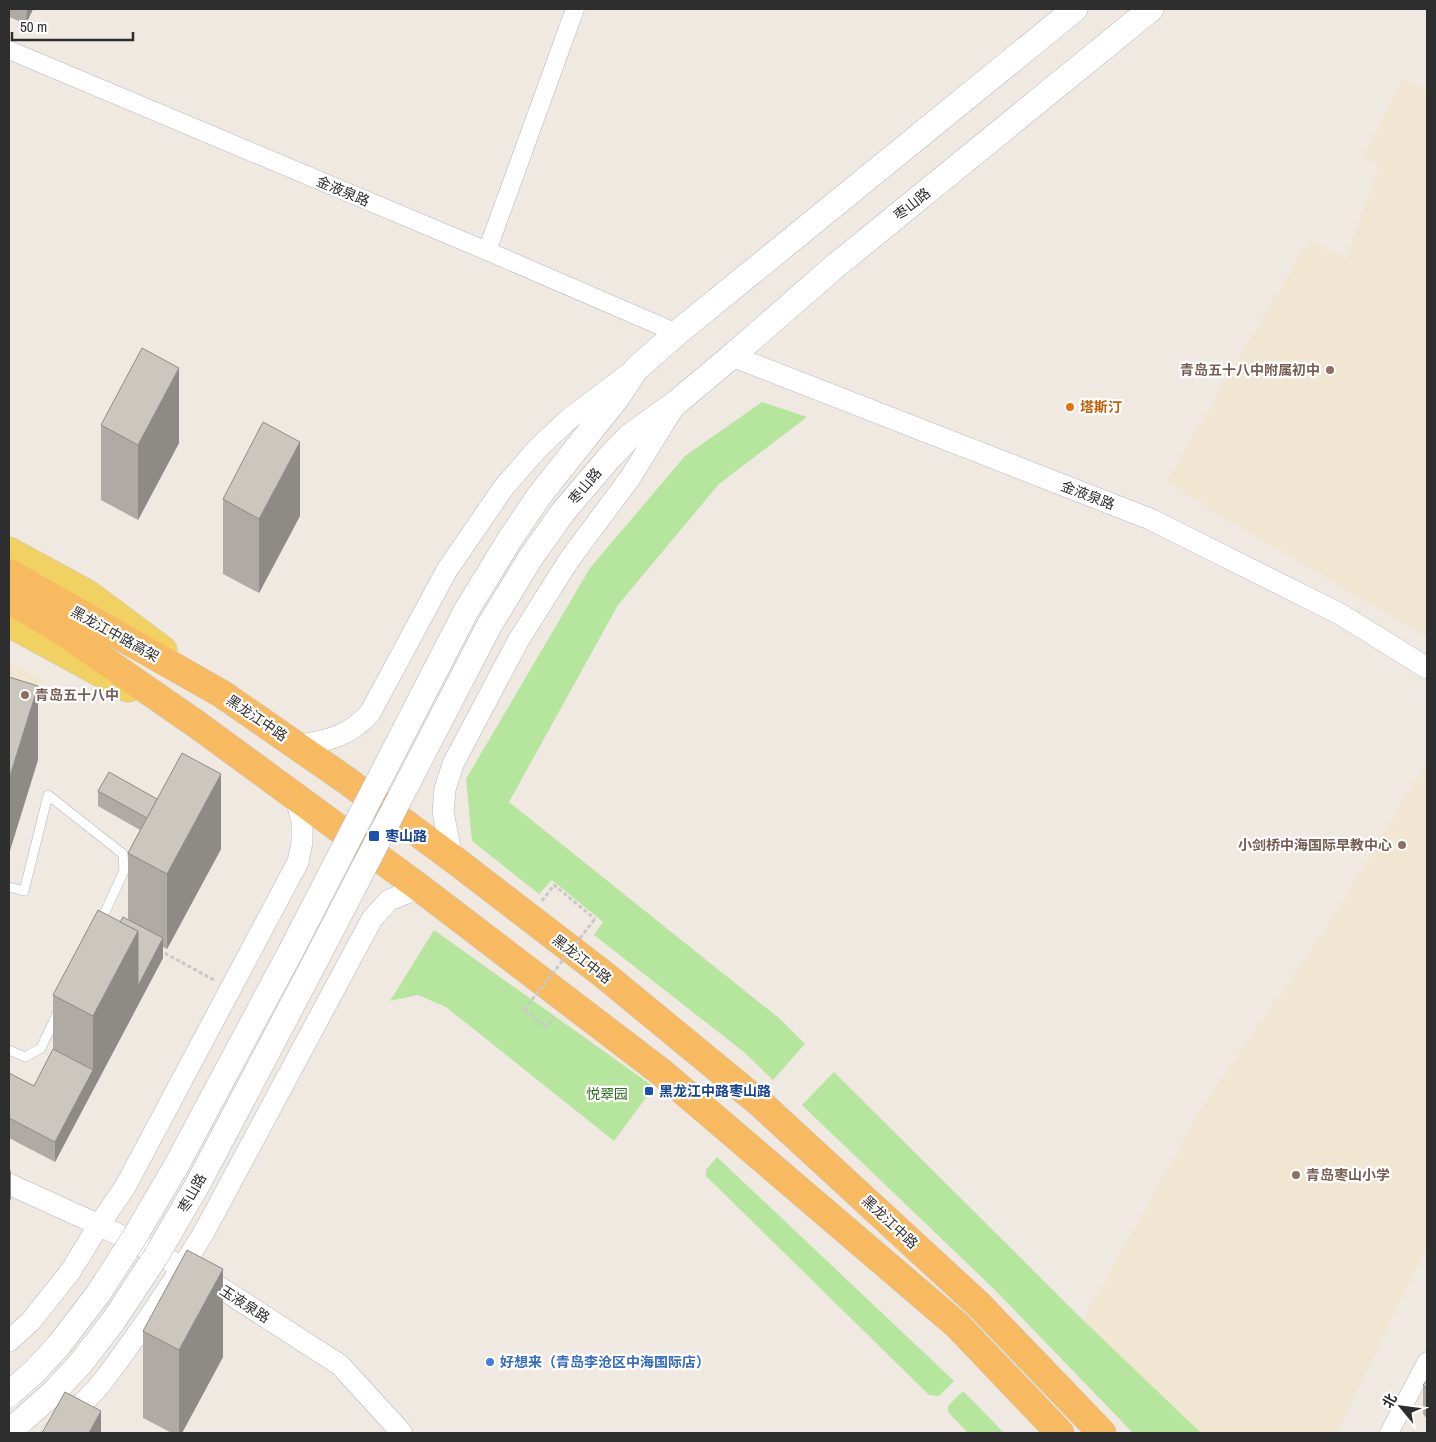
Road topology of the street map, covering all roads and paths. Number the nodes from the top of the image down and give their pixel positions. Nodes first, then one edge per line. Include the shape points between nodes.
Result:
1 (575, 9) edge
2 (1075, 9) edge
3 (1151, 9) edge
4 (9, 50) edge
5 (487, 251) junction
6 (677, 333) junction
7 (732, 356) junction
8 (636, 369) junction
9 (676, 403) junction
10 (9, 551) edge
11 (9, 573) edge
12 (9, 600) edge
13 (9, 623) edge
14 (1427, 668) edge
15 (222, 694) junction
16 (199, 726) junction
17 (297, 745) junction
18 (294, 794) junction
19 (452, 858) junction
20 (9, 887) edge
21 (420, 888) junction
22 (529, 918) junction
23 (98, 928) edge
24 (153, 947) edge
25 (231, 989) junction
26 (567, 1000) junction
27 (62, 1005) edge
28 (9, 1050) edge
29 (9, 1184) edge
30 (99, 1225) junction
31 (183, 1266) junction
32 (9, 1341) edge
33 (1427, 1360) edge
34 (9, 1394) edge
35 (9, 1432) edge
36 (52, 1433) edge
37 (402, 1433) edge
38 (1060, 1433) edge
39 (1102, 1433) edge
40 (1389, 1433) edge

1 - 5 street
2 - 6 main road, 枣山路
3 - 7 main road, 枣山路 via 833,268
4 - 5 street, 金液泉路
5 - 6 street, 金液泉路
6 - 8 main road, 枣山路
7 - 9 main road, 枣山路
7 - 14 street, 金液泉路 via 1150,519 1340,614
8 - 17 street, 枣山路 via 569,419 504,487 448,570 364,720 338,736
8 - 34 main road, 枣山路, bridge via 617,398 539,496 466,611 292,949 134,1238 98,1294 59,1345
9 - 19 street, 枣山路 via 630,478 569,560 518,641 453,764 445,789 443,812
9 - 35 main road, 枣山路, bridge via 629,437 608,459 531,557 489,626 204,1174 156,1256 80,1364
10 - 15 main road, 黑龙江中路 via 88,594
11 - 15 highway, 黑龙江中路高架
12 - 16 highway, 黑龙江中路高架 via 62,631
13 - 16 main road
15 - 17 highway, 黑龙江中路
16 - 18 highway
17 - 19 highway, 黑龙江中路
18 - 21 highway
18 - 25 street via 302,820 298,862
19 - 22 highway, 黑龙江中路
20 - 23 lane via 24,891 48,795 123,854 124,871
21 - 26 highway
21 - 31 street, 枣山路 via 389,900 372,919
22 - 26 path, bridge via 554,885 595,918 524,1010 546,1027
22 - 39 highway, 黑龙江中路 via 603,974 761,1104 978,1304
24 - 25 path
25 - 30 street via 125,1187
26 - 38 highway via 661,1072 957,1325
27 - 28 lane via 41,1048 25,1057
29 - 30 street, 玉液泉路
30 - 31 street, 玉液泉路
30 - 32 street via 70,1272
31 - 36 street, 枣山路 via 102,1382
31 - 37 street, 玉液泉路 via 340,1365
33 - 40 street

